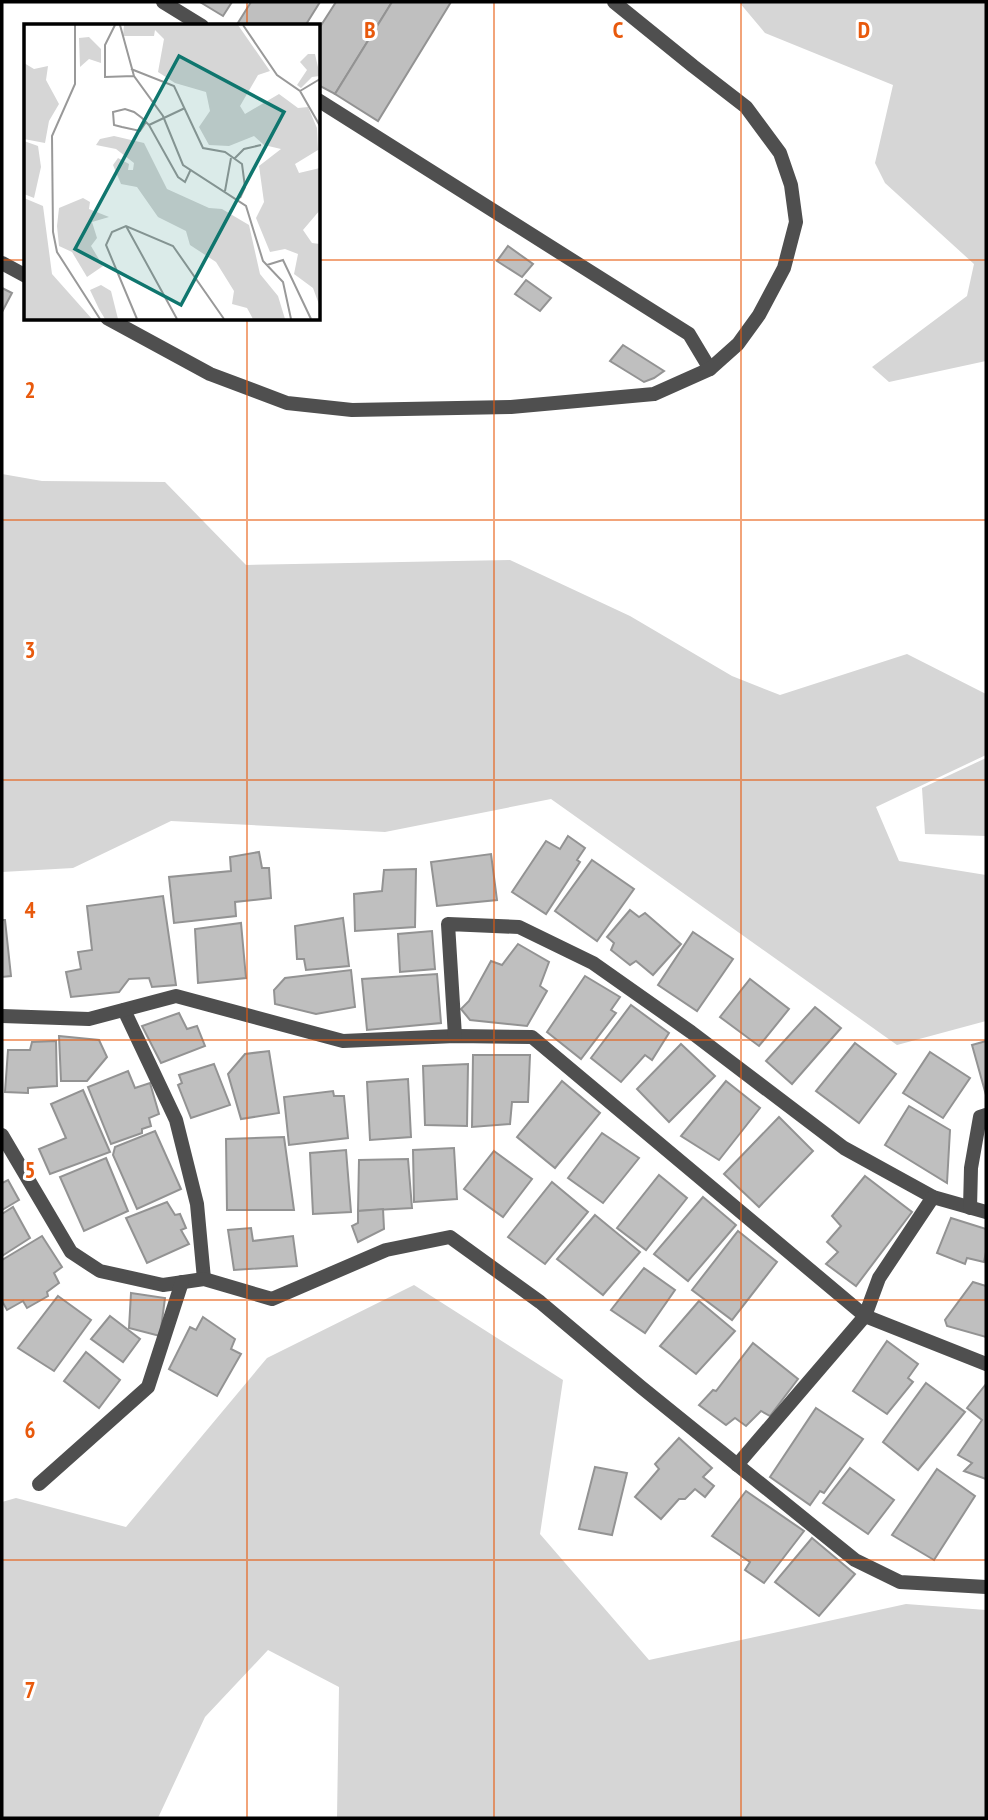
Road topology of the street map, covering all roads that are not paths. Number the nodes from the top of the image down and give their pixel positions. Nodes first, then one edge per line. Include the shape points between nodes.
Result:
1 (163, 2) edge
2 (614, 2) edge
3 (199, 24) edge
4 (320, 101) edge
5 (2, 263) edge
6 (24, 275) edge
7 (111, 320) edge
8 (710, 369) junction
9 (124, 1010) junction
10 (2, 1016) edge
11 (455, 1036) junction
12 (986, 1115) edge
13 (2, 1135) edge
14 (933, 1198) junction
15 (971, 1208) junction
16 (986, 1212) edge
17 (204, 1279) junction
18 (182, 1282) junction
19 (865, 1316) junction
20 (986, 1364) edge
21 (737, 1465) junction
22 (38, 1484) dead end
23 (986, 1587) edge

1 - 3 street
2 - 8 street via 746,107 780,153 791,186 796,222 784,268 738,344
4 - 8 street via 689,334
5 - 6 street
7 - 8 street via 211,374 287,403 352,410 511,407 654,394
9 - 10 street via 89,1018
9 - 11 street via 176,996 343,1041
9 - 17 street via 176,1120 197,1204
11 - 14 street via 449,924 519,927 593,962 844,1148
11 - 19 street via 532,1037
12 - 15 street via 980,1117 971,1168
13 - 18 street via 71,1252 100,1271 163,1285
14 - 15 street
14 - 19 street via 879,1278
15 - 16 street
17 - 18 street
17 - 21 street via 272,1299 386,1250 450,1237 540,1302
18 - 22 street via 148,1387
19 - 20 street
19 - 21 street
21 - 23 street via 855,1560 900,1581

